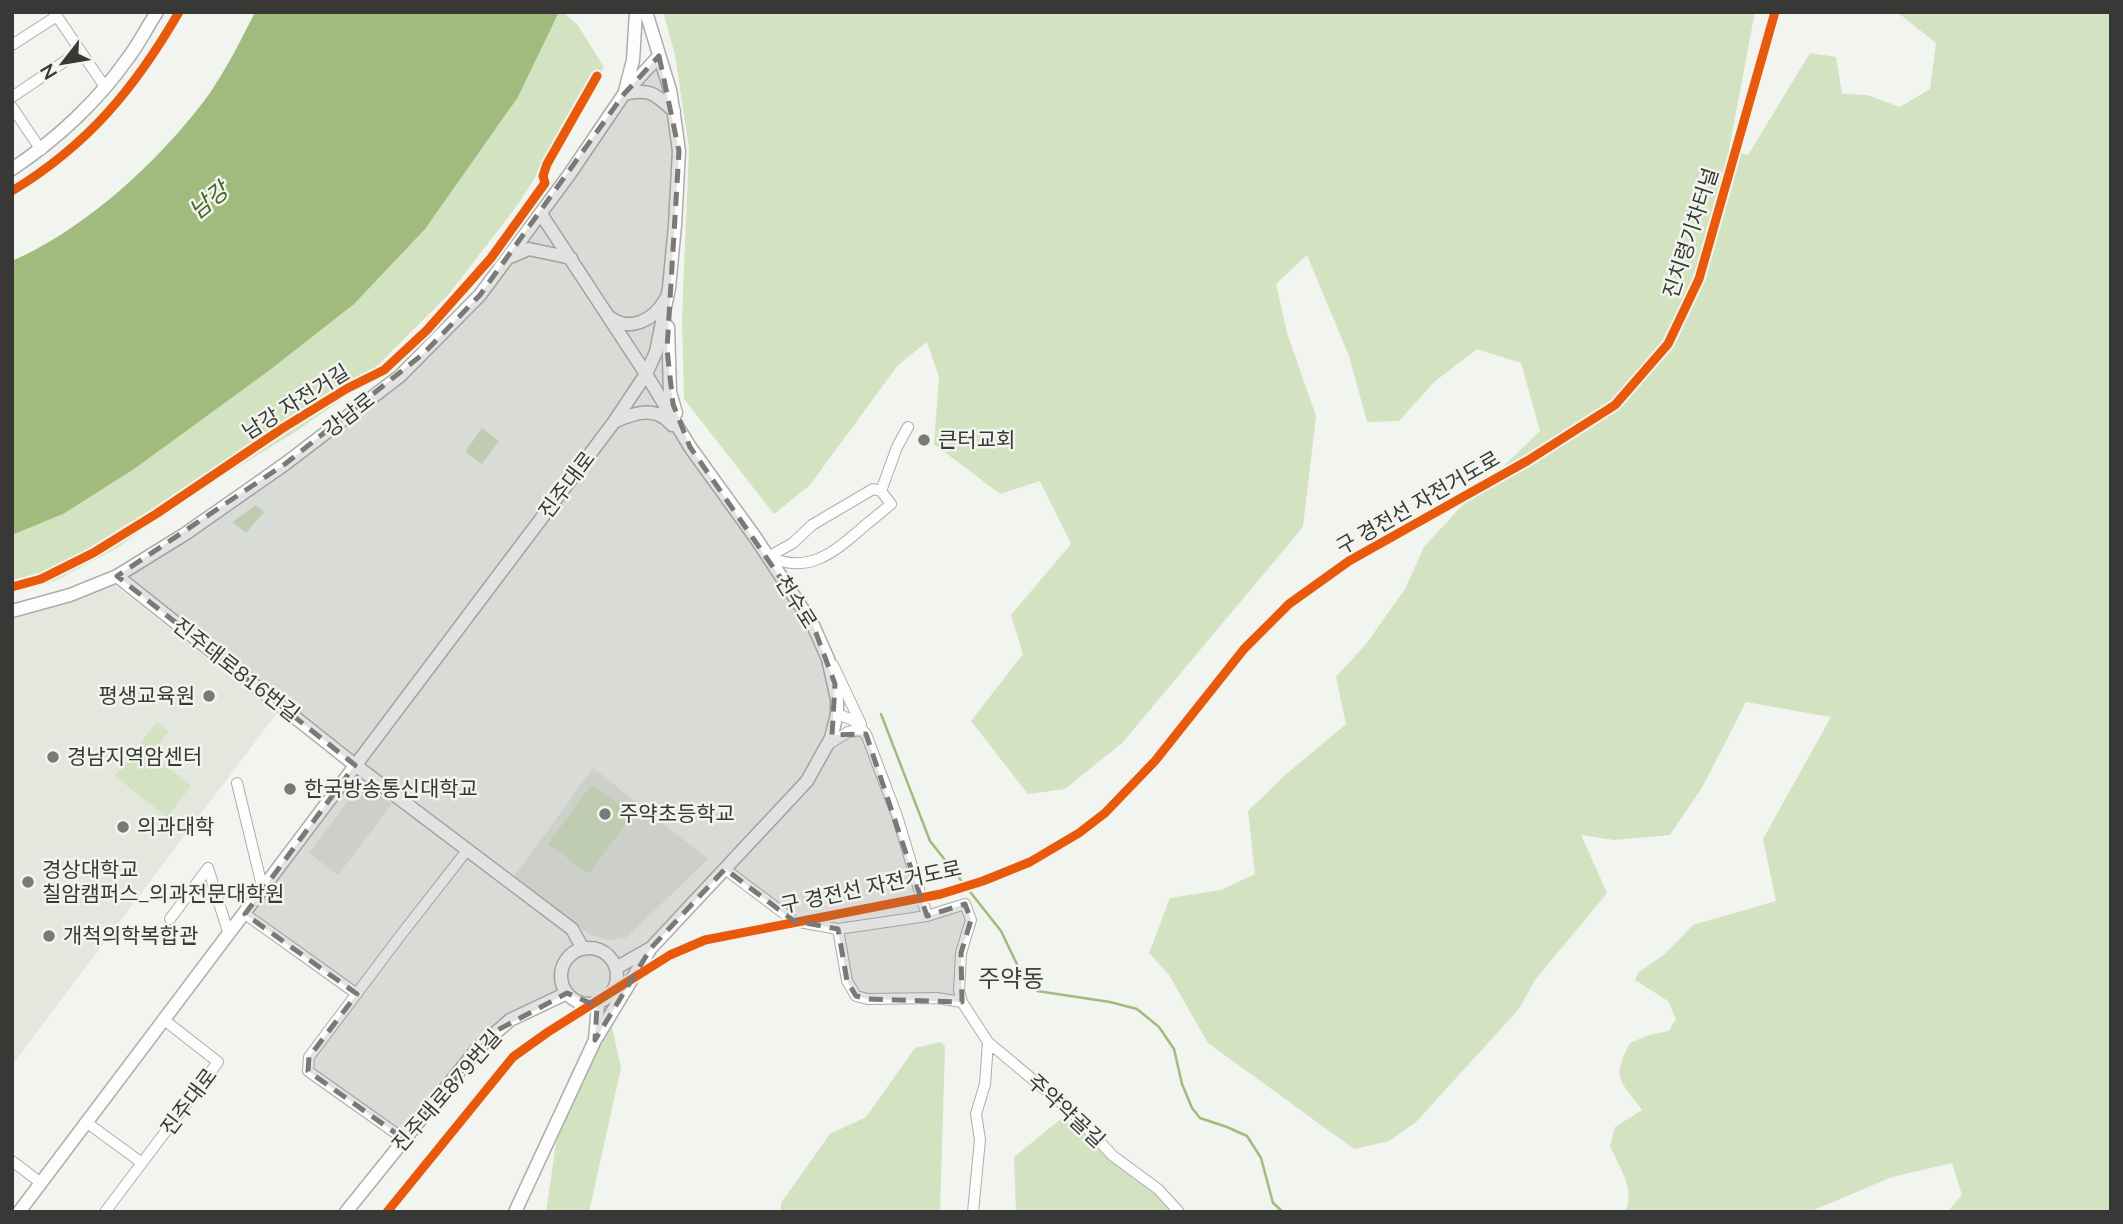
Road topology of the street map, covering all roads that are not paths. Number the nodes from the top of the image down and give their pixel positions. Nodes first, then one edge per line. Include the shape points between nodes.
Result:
1 (157, 12) edge
2 (636, 12) edge
3 (646, 12) edge
4 (56, 14) edge
5 (12, 45) edge
6 (80, 51) junction
7 (659, 56) junction
8 (105, 87) junction
9 (624, 94) junction
10 (12, 97) edge
11 (12, 107) edge
12 (674, 111) junction
13 (41, 150) junction
14 (12, 169) edge
15 (541, 214) junction
16 (510, 257) junction
17 (571, 258) junction
18 (669, 288) junction
19 (608, 316) junction
20 (646, 374) junction
21 (614, 422) junction
22 (908, 427) dead end
23 (690, 447) junction
24 (881, 491) junction
25 (768, 557) junction
26 (117, 576) junction
27 (12, 611) edge
28 (813, 625) junction
29 (837, 714) junction
30 (866, 734) junction
31 (829, 744) junction
32 (355, 765) junction
33 (237, 783) dead end
34 (468, 849) junction
35 (725, 869) junction
36 (263, 890) junction
37 (245, 914) junction
38 (927, 916) junction
39 (170, 919) dead end
40 (838, 929) junction
41 (229, 935) junction
42 (583, 948) junction
43 (651, 948) junction
44 (616, 968) junction
45 (567, 993) junction
46 (357, 994) junction
47 (962, 1002) junction
48 (597, 1003) junction
49 (163, 1019) junction
50 (595, 1040) junction
51 (988, 1042) junction
52 (86, 1122) junction
53 (404, 1139) junction
54 (12, 1161) edge
55 (142, 1163) junction
56 (41, 1183) junction
57 (19, 1212) edge
58 (105, 1212) edge
59 (346, 1212) edge
60 (515, 1212) edge
61 (973, 1212) edge
62 (1179, 1212) edge

1 - 8 street
2 - 9 street via 633,61
3 - 7 street, 진주대로
4 - 5 street
4 - 6 street
6 - 8 street
6 - 10 street
7 - 9 street, 강남로
7 - 12 street, 진주대로
8 - 13 street
9 - 12 street via 651,92
9 - 15 street, 강남로
11 - 13 street
12 - 18 street, 진주대로 via 679,151
13 - 14 street
15 - 16 street, 강남로
15 - 17 street, 천수로
16 - 17 street via 529,249
16 - 26 street, 강남로 via 400,376 285,464
17 - 19 street, 천수로
18 - 19 street via 663,304 646,320 625,325
18 - 20 street, 진주대로 via 661,335
18 - 23 street via 670,392
19 - 20 street, 천수로
20 - 21 street, 진주대로
20 - 23 street, 천수로
21 - 23 street via 632,414 656,413 666,418
21 - 32 street, 진주대로
22 - 24 street
23 - 25 street, 천수로
24 - 25 street via 873,489
24 - 25 street via 891,504 824,557 783,564
25 - 28 street, 천수로
26 - 27 street, 강남로
26 - 32 street, 진주대로816번길
28 - 29 street, 천수로 via 832,670
28 - 30 street
29 - 30 street via 853,720
29 - 31 street, 천수로
30 - 31 street via 848,732
30 - 38 street
31 - 35 street, 천수로 via 807,781
32 - 34 street, 진주대로816번길
32 - 36 street, 진주대로
33 - 36 street
34 - 42 street, 진주대로816번길 via 572,929
34 - 46 street
35 - 40 street via 794,921
35 - 43 street, 천수로
36 - 37 street, 진주대로
37 - 41 street, 진주대로
37 - 46 street
38 - 40 street
38 - 47 street via 965,904 971,920 961,953
39 - 41 street via 208,868
40 - 47 street via 847,981 856,996
41 - 49 street, 진주대로
42 - 44 street via 606,954
42 - 45 street via 564,963 561,979
43 - 44 street, 천수로
43 - 50 street
44 - 48 street via 616,985
45 - 48 street via 580,1003
45 - 53 street, 진주대로879번길 via 522,1013 496,1031
46 - 53 street via 309,1057 308,1072
47 - 51 street, 주약약골길
48 - 50 street
49 - 52 street, 진주대로
49 - 55 street, 진주대로 via 218,1062
50 - 60 street
51 - 61 street via 985,1084 976,1114 980,1140
51 - 62 street, 주약약골길
52 - 55 street
52 - 56 street, 진주대로
53 - 59 street, 진주대로879번길
54 - 56 street
55 - 58 street, 진주대로
56 - 57 street, 진주대로

